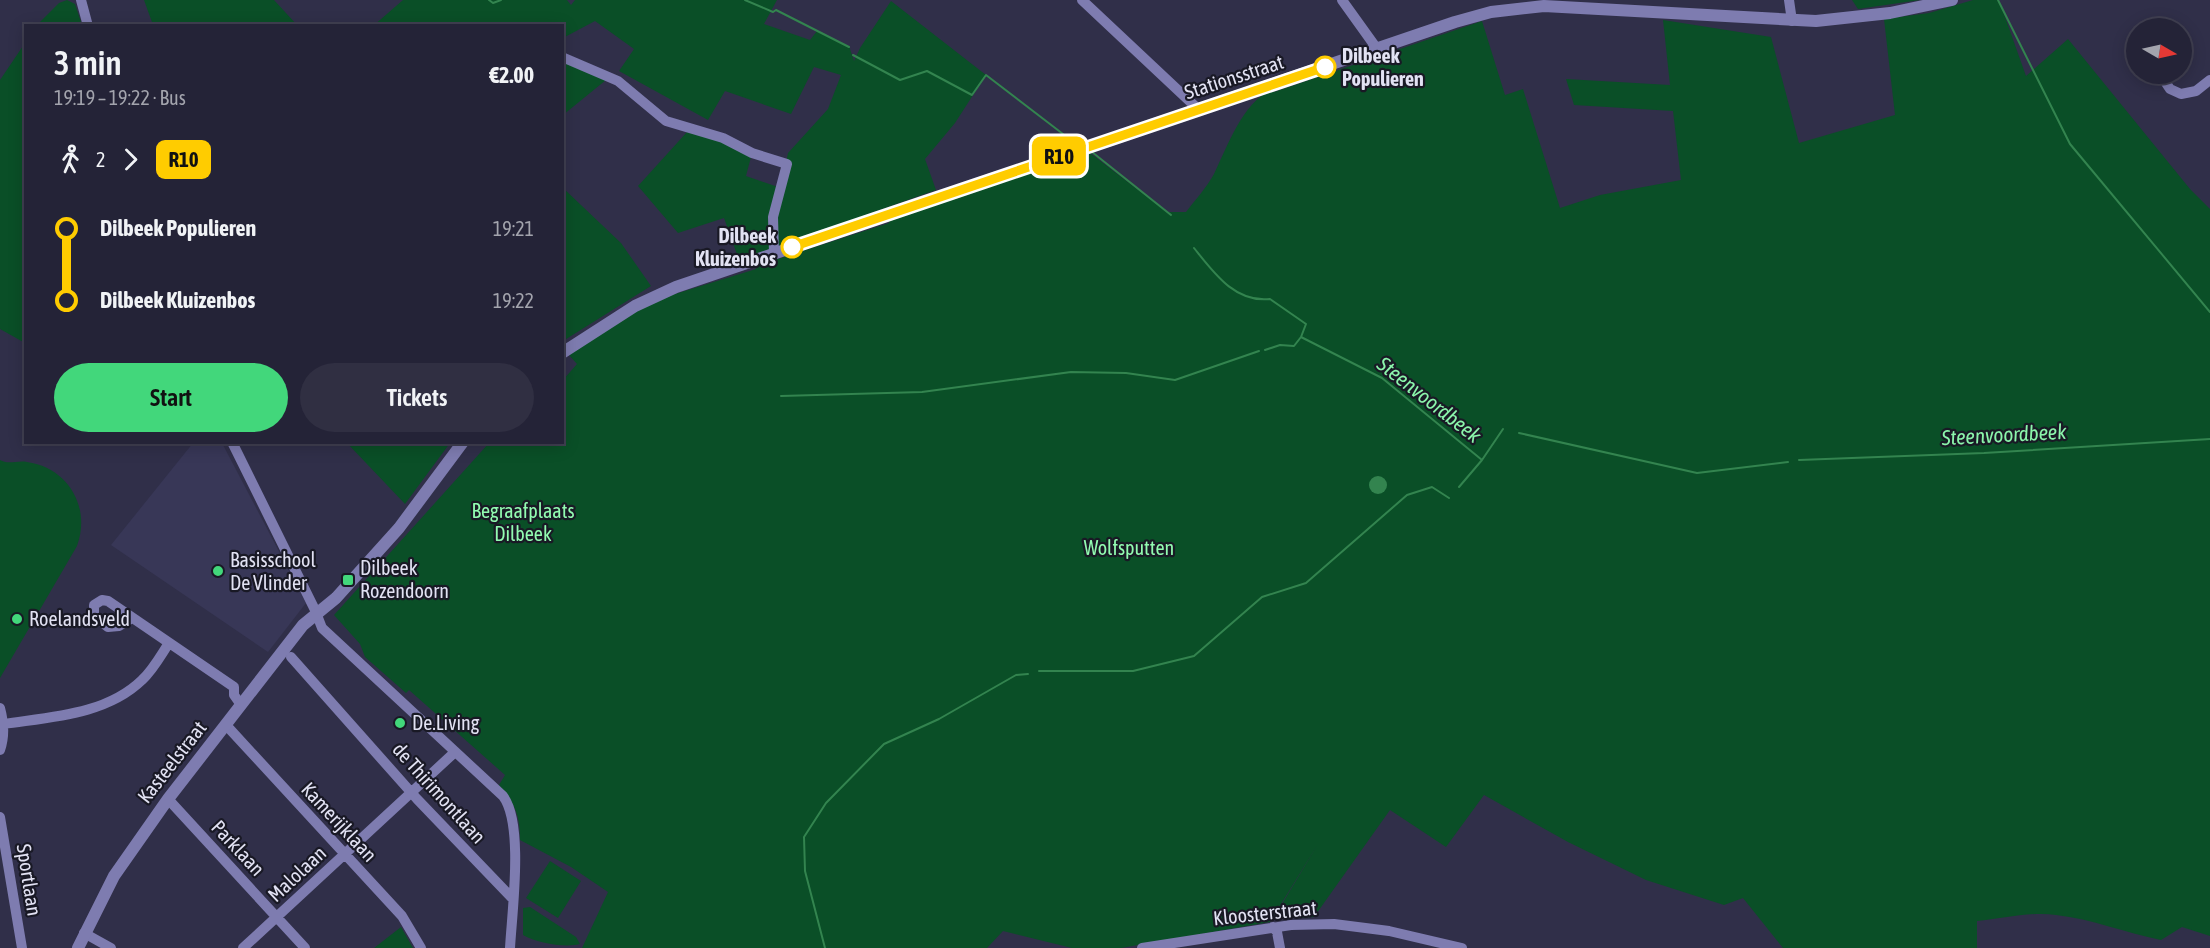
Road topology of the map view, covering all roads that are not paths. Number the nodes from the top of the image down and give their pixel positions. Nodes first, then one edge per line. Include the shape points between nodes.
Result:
1 (81, 0) edge
2 (1082, 0) edge
3 (1342, 0) edge
4 (1789, 0) edge
5 (1952, 0) edge
6 (1792, 21) junction
7 (87, 24) edge
8 (1379, 51) junction
9 (564, 58) edge
10 (2210, 81) edge
11 (2167, 84) edge
12 (1198, 109) junction
13 (774, 253) junction
14 (564, 352) edge
15 (233, 444) edge
16 (462, 444) edge
17 (317, 616) junction
18 (132, 618) dead end
19 (169, 643) junction
20 (291, 657) dead end
21 (234, 687) junction
22 (254, 688) junction
23 (241, 705) junction
24 (0, 708) edge
25 (4, 724) junction
26 (225, 725) junction
27 (0, 750) edge
28 (455, 752) junction
29 (412, 792) junction
30 (168, 799) junction
31 (0, 817) edge
32 (344, 854) junction
33 (513, 899) junction
34 (277, 917) junction
35 (1272, 927) junction
36 (84, 933) junction
37 (22, 948) edge
38 (78, 948) edge
39 (111, 948) edge
40 (243, 948) edge
41 (305, 948) edge
42 (422, 948) edge
43 (510, 948) edge
44 (1142, 948) edge
45 (1280, 948) edge
46 (1462, 948) edge

1 - 7 street
2 - 12 street
3 - 8 street
4 - 6 street
5 - 6 street, Stationsstraat via 1890,12
6 - 8 street, Stationsstraat via 1544,6 1491,12
8 - 12 street, Stationsstraat
9 - 13 street via 618,81 666,121 723,138 787,164 773,217
10 - 11 street via 2196,91 2181,94
12 - 13 street, Stationsstraat
13 - 14 street, Stationsstraat via 646,299
15 - 17 street
16 - 17 street via 399,528
17 - 22 street, Kasteelstraat via 303,625
17 - 28 street via 322,628
18 - 19 street
19 - 21 street
19 - 25 street via 143,679 124,695 77,712
20 - 29 street, de Thirimontlaan
21 - 22 street via 246,683
21 - 23 street
22 - 23 street, Kasteelstraat
23 - 26 street, Kasteelstraat
24 - 25 street
25 - 27 street
26 - 30 street, Kasteelstraat
26 - 32 street, Kamerijklaan
28 - 29 street, Malolaan
28 - 33 street via 503,796 512,812
29 - 32 street, Malolaan
29 - 33 street, de Thirimontlaan
30 - 34 street, Parklaan
30 - 36 street, Kasteelstraat via 114,876
31 - 37 street, Sportlaan
32 - 34 street, Malolaan
32 - 42 street, Kamerijklaan via 402,916
33 - 43 street
34 - 40 street, Malolaan
34 - 41 street, Parklaan
35 - 44 street, Kloosterstraat
35 - 45 street
35 - 46 street, Kloosterstraat via 1345,926 1389,931
36 - 38 street, Kasteelstraat
36 - 39 street

